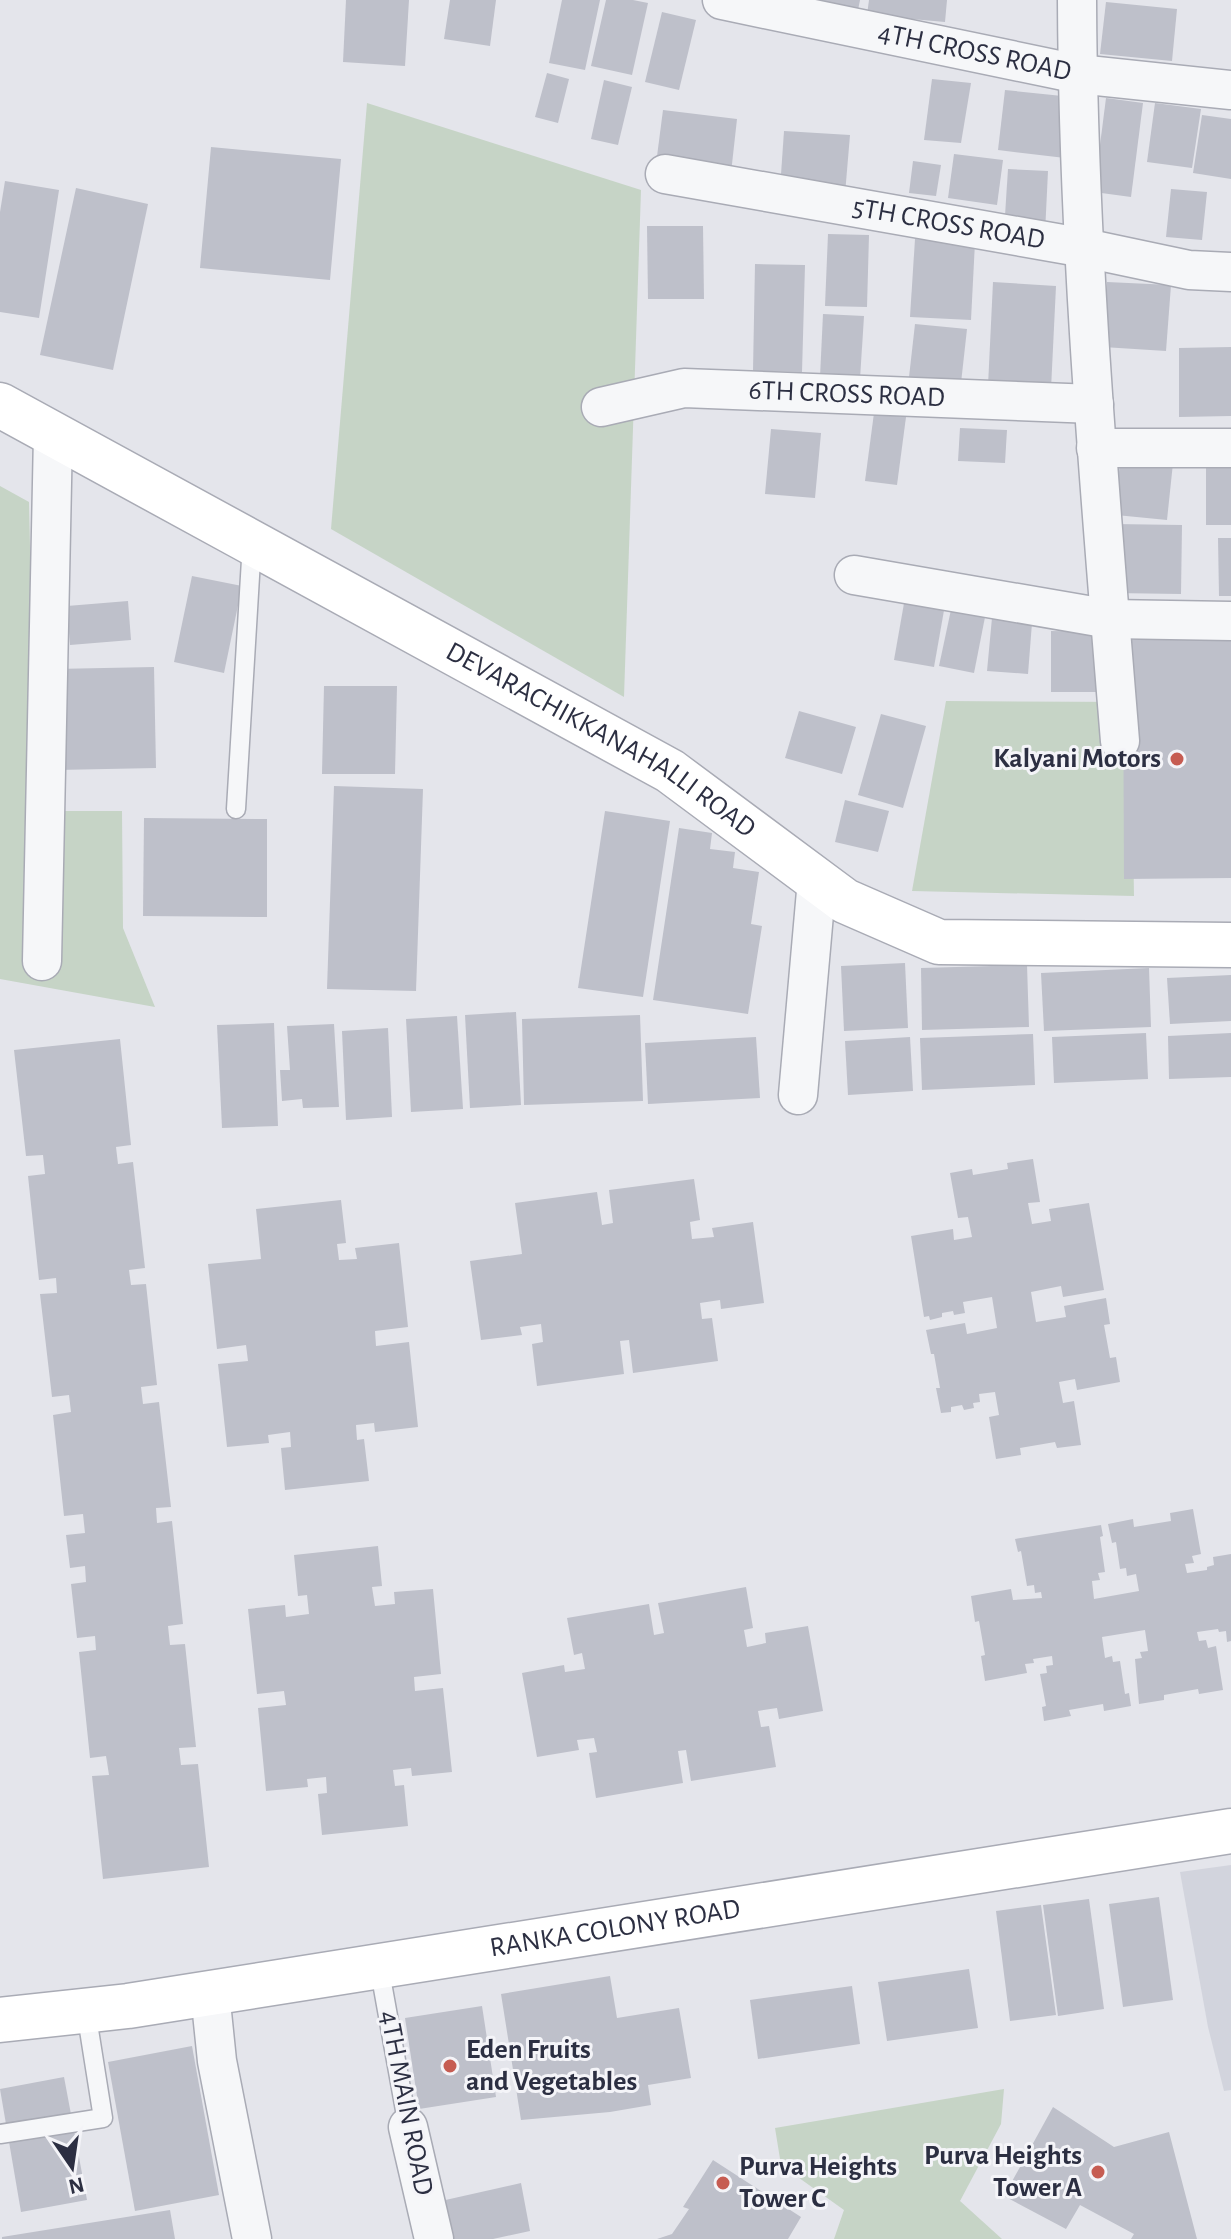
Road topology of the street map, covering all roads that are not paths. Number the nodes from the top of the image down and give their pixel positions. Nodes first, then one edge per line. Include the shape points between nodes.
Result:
1 (722, 0) edge
2 (1077, 0) edge
3 (1078, 74) junction
4 (1231, 90) edge
5 (665, 174) dead end
6 (1085, 248) junction
7 (1231, 272) edge
8 (1094, 404) junction
9 (0, 405) edge
10 (601, 407) dead end
11 (53, 435) junction
12 (1096, 448) junction
13 (1231, 448) edge
14 (252, 543) junction
15 (854, 575) dead end
16 (1110, 619) junction
17 (1231, 621) edge
18 (1120, 741) dead end
19 (236, 809) dead end
20 (817, 880) junction
21 (1231, 945) edge
22 (42, 961) dead end
23 (798, 1095) dead end
24 (1231, 1831) edge
25 (379, 1966) junction
26 (210, 1993) junction
27 (86, 2011) junction
28 (0, 2020) edge
29 (408, 2127) joint
30 (0, 2134) edge
31 (252, 2239) edge
32 (434, 2239) edge

1 - 3 street, 4TH CROSS ROAD
2 - 3 street
3 - 4 street, 4TH CROSS ROAD
3 - 6 street
5 - 6 street, 5TH CROSS ROAD
6 - 7 street, 5TH CROSS ROAD via 1189,270
6 - 8 street
8 - 10 street, 6TH CROSS ROAD via 684,388
8 - 12 street
9 - 11 street, DEVARACHIKKANAHALLI ROAD
11 - 14 street, DEVARACHIKKANAHALLI ROAD
11 - 22 street
12 - 13 street
12 - 16 street
14 - 19 lane
14 - 20 street, DEVARACHIKKANAHALLI ROAD via 670,771
15 - 16 street
16 - 17 street
16 - 18 street
20 - 21 street, DEVARACHIKKANAHALLI ROAD via 845,901 939,942
20 - 23 street
24 - 25 street, RANKA COLONY ROAD
25 - 26 street, RANKA COLONY ROAD
25 - 29 lane, 4TH MAIN ROAD
26 - 27 street, RANKA COLONY ROAD
26 - 31 street via 217,2061
27 - 28 street, RANKA COLONY ROAD
27 - 30 lane via 103,2118
29 - 32 street, 4TH MAIN ROAD

